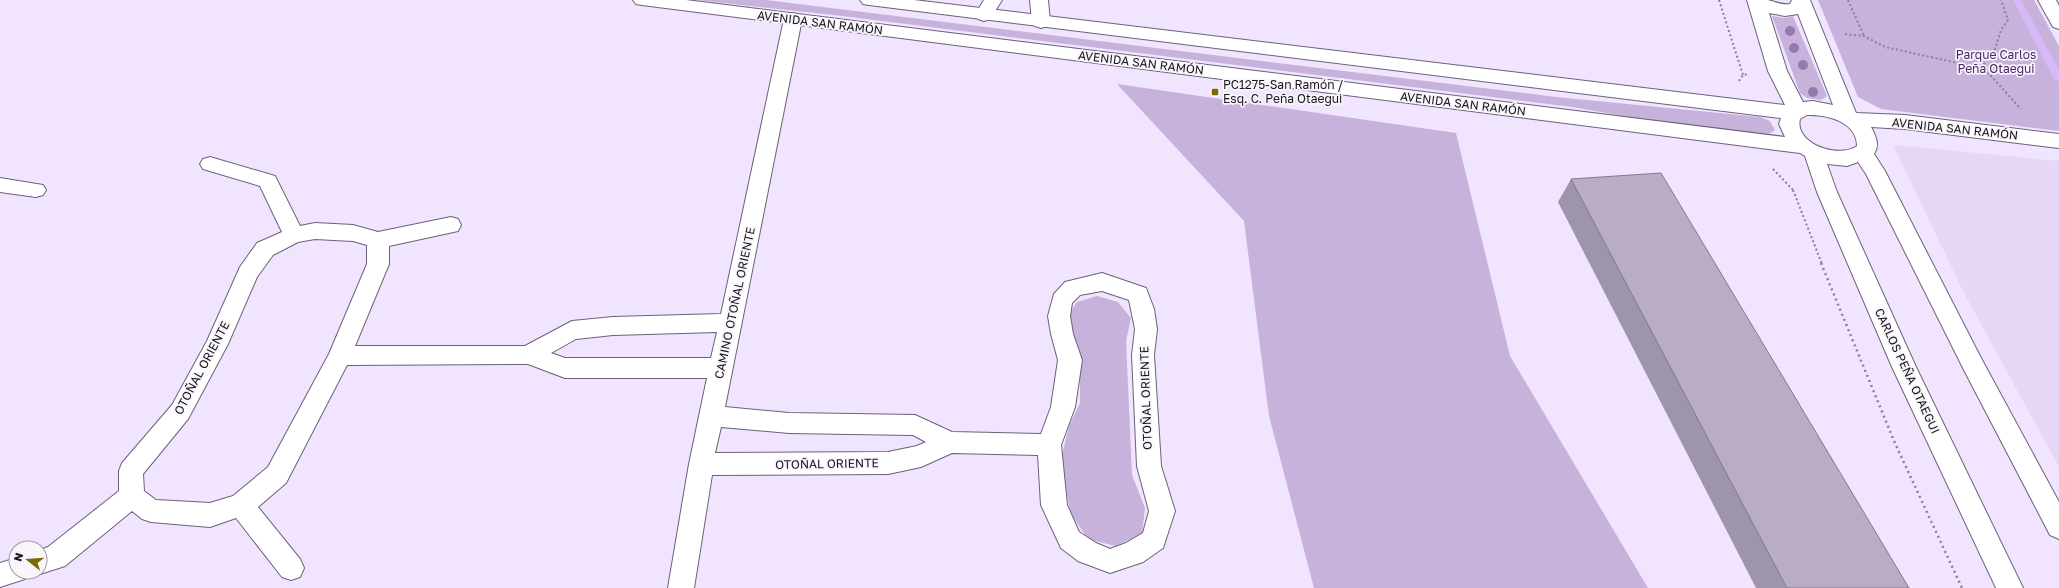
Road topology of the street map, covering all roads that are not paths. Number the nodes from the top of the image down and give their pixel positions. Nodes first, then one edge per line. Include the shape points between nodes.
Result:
1 (642, 0) edge
2 (869, 0) edge
3 (1039, 0) edge
4 (1756, 0) edge
5 (2046, 0) edge
6 (1801, 1) edge
7 (988, 8) edge
8 (793, 19) junction
9 (1041, 22) junction
10 (2059, 23) edge
11 (1796, 111) junction
12 (1849, 119) junction
13 (2059, 141) edge
14 (1810, 149) junction
15 (1863, 154) junction
16 (210, 164) dead end
17 (0, 185) edge
18 (36, 190) dead end
19 (451, 225) dead end
20 (294, 235) junction
21 (378, 240) junction
22 (731, 323) junction
23 (528, 355) junction
24 (340, 356) junction
25 (721, 368) junction
26 (711, 416) junction
27 (950, 442) junction
28 (1049, 445) junction
29 (701, 464) junction
30 (132, 496) junction
31 (241, 504) junction
32 (2059, 528) edge
33 (48, 560) edge
34 (291, 568) dead end
35 (681, 588) edge
36 (2010, 588) edge

1 - 8 street, AVENIDA SAN RAMÓN
2 - 7 street
3 - 9 street
4 - 6 street via 1766,8 1783,12 1796,9
4 - 11 street via 1776,70
5 - 10 street
6 - 12 street
7 - 9 street
8 - 14 street, AVENIDA SAN RAMÓN
8 - 22 street, CAMINO OTOÑAL ORIENTE
9 - 11 street
11 - 12 street via 1818,108
11 - 14 street via 1789,120 1789,128 1795,138
12 - 13 street, AVENIDA SAN RAMÓN via 1905,122
12 - 15 street via 1859,126 1867,138 1867,149
14 - 15 street, AVENIDA SAN RAMÓN via 1837,159
14 - 36 street, CARLOS PEÑA OTAEGUI via 1826,192 1904,367
15 - 32 street via 1875,172
16 - 20 street via 268,180
17 - 18 street
19 - 21 street
20 - 21 street, OTOÑAL ORIENTE via 315,231 353,233
20 - 30 street, OTOÑAL ORIENTE via 265,249 248,273 217,344 180,412 131,471
21 - 24 street via 378,264
22 - 23 street via 613,326 572,330
22 - 25 street, CAMINO OTOÑAL ORIENTE
23 - 24 street
23 - 25 street via 565,368
24 - 31 street via 277,474
25 - 26 street, CAMINO OTOÑAL ORIENTE
26 - 27 street, OTOÑAL ORIENTE via 789,423 916,425
26 - 29 street, CAMINO OTOÑAL ORIENTE
27 - 28 street, OTOÑAL ORIENTE
27 - 29 street, OTOÑAL ORIENTE via 921,456 888,463
28 - 28 street, OTOÑAL ORIENTE via 1054,505 1070,540 1087,552 1110,561 1134,553 1154,540 1162,511 1149,466 1143,355 1146,328 1138,294 1102,282 1074,288 1062,300 1059,316 1070,360 1063,407
29 - 35 street, CAMINO OTOÑAL ORIENTE
30 - 31 street via 151,511 210,515
30 - 33 street via 56,557
31 - 34 street

